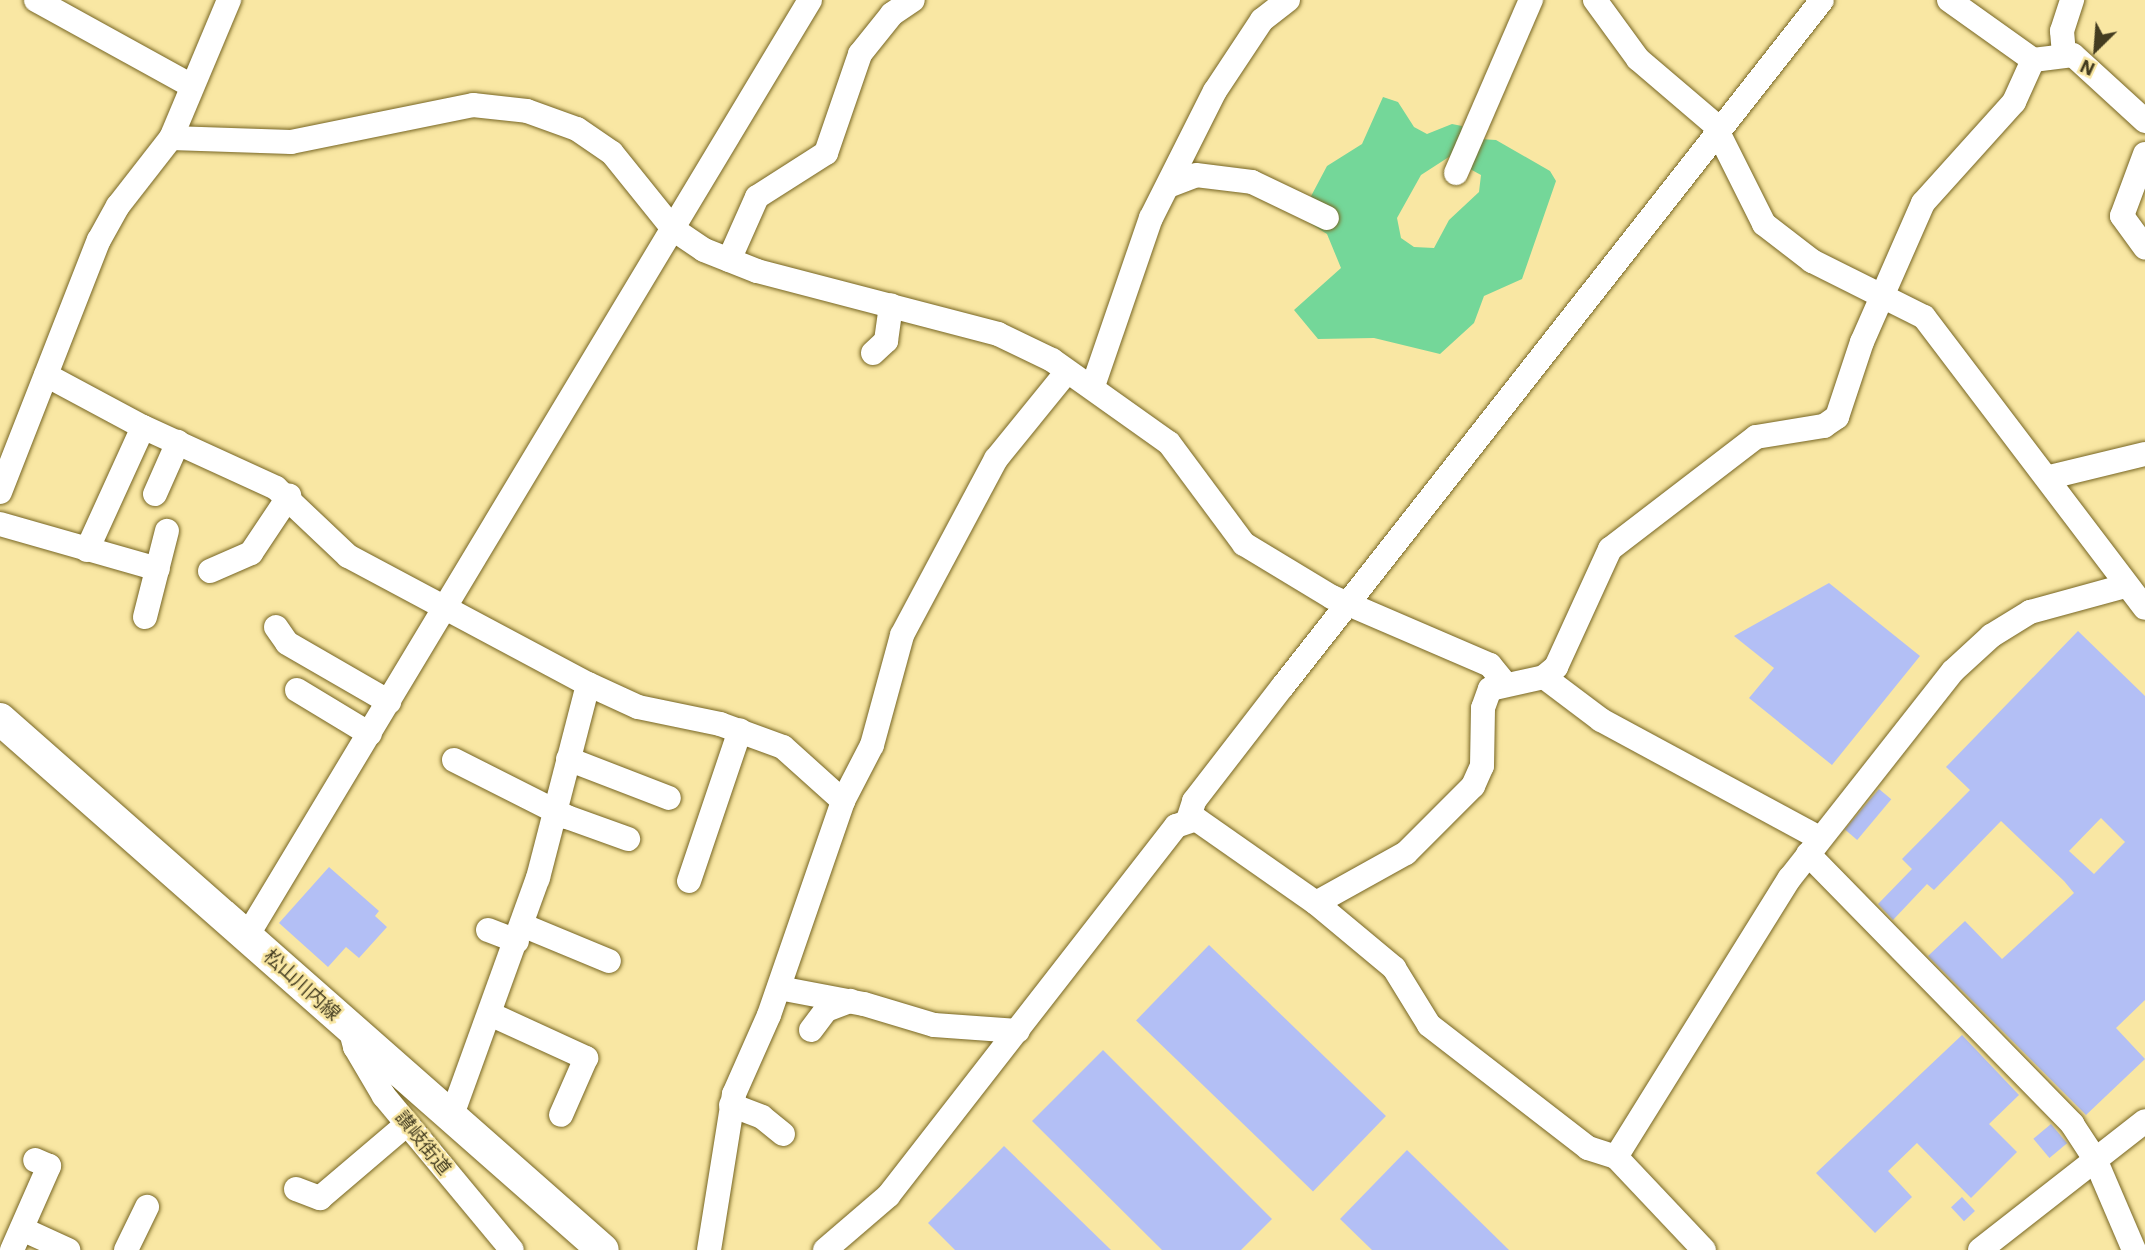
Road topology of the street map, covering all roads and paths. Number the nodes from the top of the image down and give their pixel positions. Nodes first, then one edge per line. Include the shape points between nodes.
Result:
1 (36, 0) edge
2 (229, 0) edge
3 (810, 0) edge
4 (913, 0) edge
5 (1288, 0) edge
6 (1531, 0) edge
7 (1595, 0) edge
8 (1822, 0) edge
9 (1949, 0) edge
10 (2072, 0) edge
11 (2064, 54) junction
12 (2033, 60) junction
13 (192, 86) junction
14 (2145, 121) edge
15 (1719, 133) junction
16 (171, 138) junction
17 (2145, 154) edge
18 (1456, 173) dead end
19 (1168, 186) junction
20 (1326, 218) dead end
21 (673, 229) junction
22 (2145, 248) edge
23 (729, 260) junction
24 (1885, 295) junction
25 (891, 305) junction
26 (873, 353) dead end
27 (1066, 373) junction
28 (46, 374) junction
29 (1093, 386) junction
30 (143, 427) junction
31 (178, 442) junction
32 (2145, 454) edge
33 (2050, 477) junction
34 (0, 492) edge
35 (155, 494) dead end
36 (289, 496) junction
37 (0, 524) edge
38 (167, 531) dead end
39 (87, 550) junction
40 (158, 569) junction
41 (210, 571) dead end
42 (2125, 586) junction
43 (1350, 604) junction
44 (445, 608) junction
45 (2145, 608) edge
46 (145, 617) dead end
47 (276, 627) dead end
48 (1544, 677) junction
49 (1504, 682) junction
50 (588, 684) junction
51 (297, 690) dead end
52 (389, 702) junction
53 (0, 719) edge
54 (740, 730) junction
55 (370, 734) junction
56 (568, 759) junction
57 (454, 760) dead end
58 (669, 798) dead end
59 (843, 801) junction
60 (555, 812) junction
61 (1188, 820) junction
62 (628, 839) dead end
63 (1814, 846) junction
64 (690, 882) dead end
65 (1316, 903) junction
66 (488, 930) dead end
67 (519, 933) junction
68 (247, 936) junction
69 (609, 961) dead end
70 (780, 989) junction
71 (850, 1000) junction
72 (490, 1014) junction
73 (350, 1028) junction
74 (811, 1030) dead end
75 (1018, 1031) junction
76 (731, 1105) junction
77 (452, 1115) junction
78 (561, 1115) dead end
79 (2145, 1121) edge
80 (407, 1124) junction
81 (783, 1134) dead end
82 (1616, 1157) junction
83 (2095, 1159) junction
84 (35, 1160) dead end
85 (296, 1189) dead end
86 (147, 1207) dead end
87 (17, 1239) edge
88 (72, 1244) edge
89 (130, 1249) edge
90 (512, 1250) edge
91 (603, 1250) edge
92 (709, 1250) edge
93 (825, 1250) edge
94 (1704, 1250) edge
95 (1980, 1250) edge
96 (2134, 1250) edge

1 - 13 street
2 - 13 street
3 - 21 street
4 - 23 street via 892,14 860,54 826,153 757,197
5 - 19 street via 1262,20 1233,61
6 - 18 street
7 - 15 street via 1638,59
8 - 15 street
9 - 12 street
10 - 11 street via 2062,31
11 - 12 street
11 - 14 street via 2081,61
12 - 24 street via 2014,102 1923,203
13 - 16 street
15 - 24 street via 1764,224 1812,261
15 - 43 street
16 - 21 street via 292,142 448,107 527,111 592,136
16 - 28 street via 109,220
17 - 22 street via 2122,216
19 - 20 street via 1196,175 1252,182
19 - 29 street via 1131,268
21 - 23 street
21 - 44 street
23 - 25 street
24 - 33 street via 1924,317
24 - 48 street via 1862,342 1837,417 1824,426 1756,437 1609,549 1560,660
25 - 26 street via 887,341
25 - 27 street via 998,334
27 - 29 street
27 - 59 street via 996,459 910,618 872,745
28 - 30 street
28 - 34 street
29 - 43 street via 1169,443 1244,544
30 - 31 street
30 - 39 street
31 - 35 street
31 - 36 street
32 - 33 street
33 - 42 street
36 - 41 street via 251,553
36 - 44 street via 348,556
37 - 39 street
38 - 40 street
39 - 40 street
40 - 46 street
42 - 45 street
42 - 63 street via 2030,612 1990,636 1945,681
43 - 49 street via 1490,665
43 - 61 street via 1194,802
44 - 50 street
44 - 52 street
47 - 52 street via 288,642
48 - 49 street
48 - 63 street via 1601,720
49 - 65 street via 1485,697 1482,766 1473,786 1406,853
50 - 54 street via 654,712
50 - 56 street
51 - 55 street
52 - 55 street
53 - 68 main road, 松山川内線
54 - 59 street via 783,747
54 - 64 street
55 - 68 street
56 - 58 street
56 - 60 street
57 - 60 street
59 - 70 street
60 - 62 street
60 - 67 street
61 - 65 street via 1207,823
61 - 75 street via 1176,826
63 - 82 street
63 - 83 street via 2072,1124
65 - 82 street via 1394,968 1429,1025 1588,1149
66 - 67 street
67 - 69 street
67 - 72 street
68 - 73 main road, 松山川内線
70 - 71 street
70 - 76 street
71 - 74 street via 826,1010
71 - 75 street via 934,1025
72 - 77 street
72 - 78 street via 586,1058
73 - 77 main road, 松山川内線
73 - 80 street, 讃岐街道 via 368,1070
75 - 93 street via 888,1196
76 - 81 street via 762,1116
76 - 92 street
77 - 91 main road, 松山川内線
79 - 83 street
80 - 85 street via 320,1198
80 - 90 street, 讃岐街道
82 - 94 street
83 - 95 street
83 - 96 street
84 - 87 street via 50,1166
86 - 89 street
87 - 88 street

